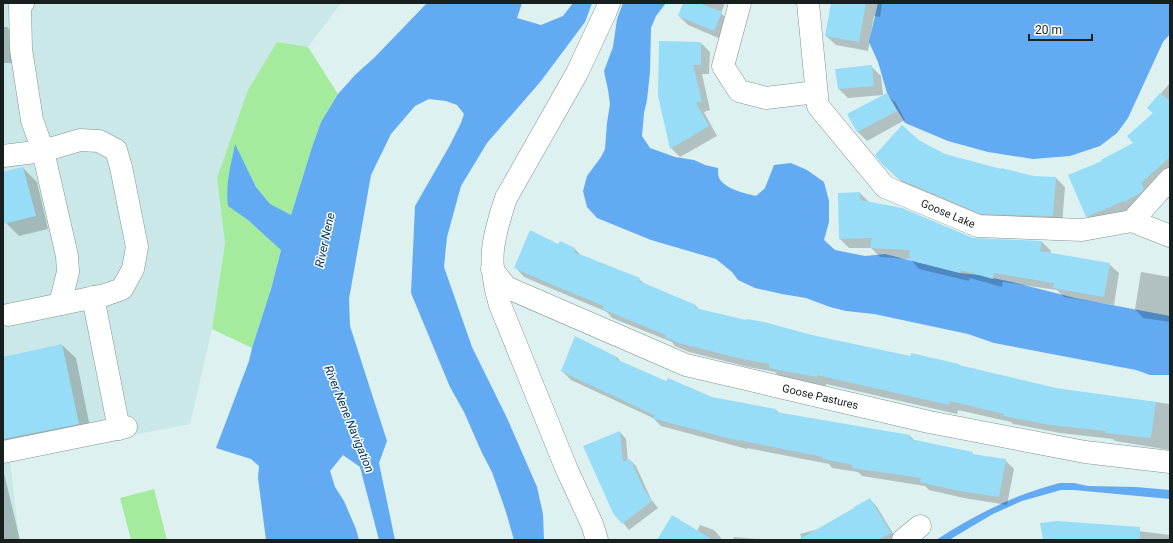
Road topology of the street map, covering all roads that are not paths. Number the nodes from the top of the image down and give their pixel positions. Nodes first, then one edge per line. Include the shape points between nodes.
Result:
1 (23, 3) edge
2 (609, 3) edge
3 (740, 3) edge
4 (808, 3) edge
5 (816, 92) junction
6 (43, 151) junction
7 (3, 156) edge
8 (1170, 179) edge
9 (1132, 221) junction
10 (1170, 236) edge
11 (492, 270) junction
12 (93, 297) junction
13 (60, 304) junction
14 (8, 315) dead end
15 (3, 452) edge
16 (1170, 462) edge
17 (920, 526) dead end
18 (594, 532) edge
19 (608, 540) edge
20 (903, 540) edge

1 - 6 street via 20,6 21,49 32,120
2 - 11 street via 577,72 506,198 492,246
3 - 5 street via 723,66 739,91 766,98
4 - 5 street, Goose Lake
5 - 9 street, Goose Lake via 818,106 885,187 978,226 1082,230
6 - 7 street
6 - 12 street via 80,140 99,141 116,150 137,247 133,269 122,288
6 - 13 street via 68,272
8 - 9 street
9 - 10 street
11 - 16 street, Goose Pastures via 506,287 686,365 929,422 1085,452
11 - 18 street via 500,305
12 - 13 street
12 - 15 street via 123,428
13 - 14 street
17 - 20 street
18 - 19 street

